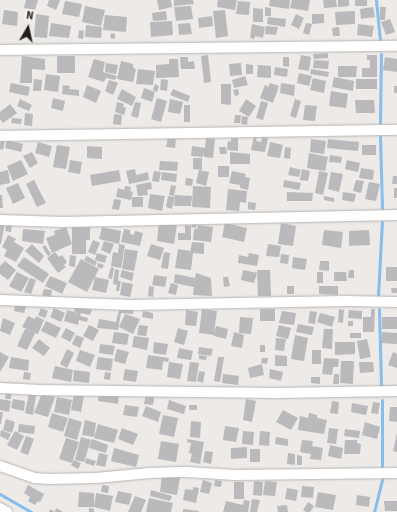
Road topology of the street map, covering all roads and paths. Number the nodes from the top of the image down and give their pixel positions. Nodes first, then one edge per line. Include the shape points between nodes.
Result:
1 (397, 46) edge
2 (0, 50) edge
3 (397, 130) edge
4 (0, 136) edge
5 (397, 215) edge
6 (0, 220) edge
7 (0, 300) edge
8 (397, 302) edge
9 (0, 388) edge
10 (397, 391) edge
11 (0, 466) edge
12 (397, 473) edge
13 (0, 508) edge
14 (7, 512) edge

1 - 2 street
3 - 4 street
5 - 6 street via 63,222
7 - 8 street via 131,305
9 - 10 street via 276,393
11 - 12 street via 34,478 50,479 172,473
13 - 14 street

